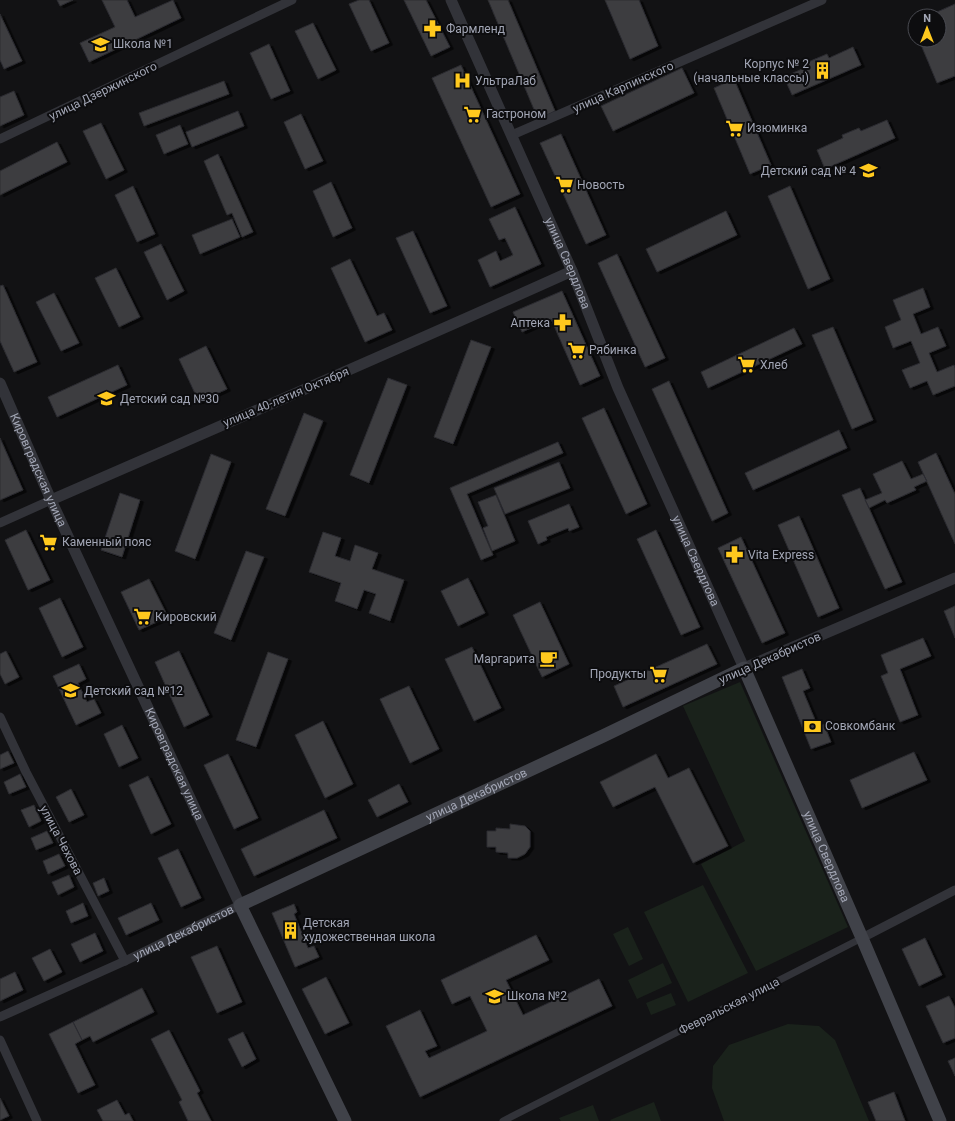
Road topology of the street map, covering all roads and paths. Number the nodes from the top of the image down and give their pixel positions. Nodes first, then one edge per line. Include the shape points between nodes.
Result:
1 (292, 0) edge
2 (452, 0) edge
3 (822, 0) edge
4 (512, 135) junction
5 (0, 139) edge
6 (572, 271) junction
7 (0, 383) edge
8 (51, 500) junction
9 (0, 523) edge
10 (955, 578) edge
11 (744, 668) junction
12 (0, 718) edge
13 (955, 890) edge
14 (240, 905) junction
15 (862, 938) junction
16 (125, 961) junction
17 (0, 1017) edge
18 (0, 1040) edge
19 (38, 1121) edge
20 (345, 1121) edge
21 (503, 1121) edge
22 (940, 1121) edge

1 - 5 street, улица Дзержинского
2 - 4 street, улица Свердлова
3 - 4 street, улица Карпинского
4 - 6 street, улица Свердлова
6 - 8 street, улица 40-летия Октября
6 - 11 street, улица Свердлова via 618,388
7 - 8 street, Кировградская улица
8 - 9 street, улица 40-летия Октября
8 - 14 street, Кировградская улица
10 - 11 street, улица Декабристов
11 - 14 main road, улица Декабристов
11 - 15 main road, улица Свердлова
12 - 16 street, улица Чехова
13 - 15 street, Февральская улица
14 - 16 street, улица Декабристов
14 - 20 main road, Кировградская улица
15 - 21 street, Февральская улица
15 - 22 main road, улица Свердлова
16 - 17 street, улица Декабристов
18 - 19 street

